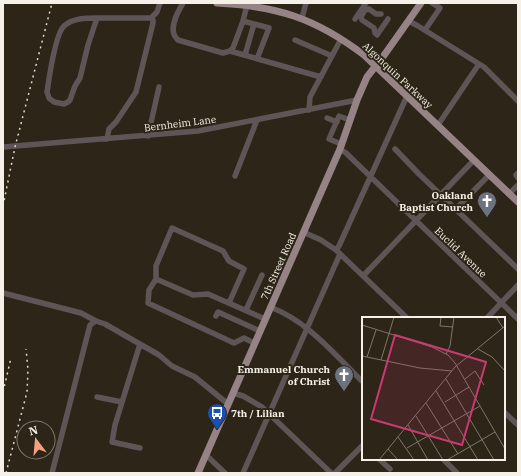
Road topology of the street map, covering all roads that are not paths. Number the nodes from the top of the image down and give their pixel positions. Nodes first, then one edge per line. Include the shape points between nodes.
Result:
1 (160, 3) edge
2 (183, 3) edge
3 (217, 3) edge
4 (306, 3) edge
5 (366, 3) edge
6 (421, 3) edge
7 (432, 3) edge
8 (247, 5) junction
9 (381, 14) dead end
10 (97, 18) junction
11 (151, 18) junction
12 (302, 18) junction
13 (355, 19) dead end
14 (388, 19) dead end
15 (243, 21) junction
16 (409, 21) junction
17 (254, 24) junction
18 (425, 30) junction
19 (341, 39) junction
20 (295, 40) dead end
21 (230, 51) junction
22 (245, 55) junction
23 (332, 56) junction
24 (257, 59) junction
25 (479, 64) junction
26 (375, 66) junction
27 (321, 77) junction
28 (159, 87) dead end
29 (407, 96) junction
30 (357, 100) junction
31 (518, 102) edge
32 (309, 110) junction
33 (327, 118) dead end
34 (257, 120) junction
35 (350, 120) junction
36 (337, 122) junction
37 (438, 125) junction
38 (148, 136) junction
39 (107, 139) junction
40 (340, 147) junction
41 (3, 148) edge
42 (395, 149) dead end
43 (474, 160) junction
44 (518, 173) edge
45 (489, 174) junction
46 (235, 176) dead end
47 (370, 176) junction
48 (518, 178) edge
49 (518, 185) edge
50 (509, 194) junction
51 (441, 195) junction
52 (518, 202) edge
53 (456, 209) junction
54 (416, 221) junction
55 (303, 232) junction
56 (338, 252) junction
57 (518, 269) edge
58 (262, 275) dead end
59 (363, 276) junction
60 (156, 279) junction
61 (518, 285) edge
62 (3, 293) edge
63 (229, 303) junction
64 (501, 303) junction
65 (270, 307) junction
66 (246, 310) junction
67 (216, 316) dead end
68 (406, 317) edge
69 (488, 317) edge
70 (265, 319) junction
71 (518, 319) edge
72 (96, 321) junction
73 (307, 328) junction
74 (260, 331) junction
75 (254, 343) junction
76 (140, 344) junction
77 (362, 381) edge
78 (233, 393) junction
79 (97, 397) dead end
80 (122, 402) junction
81 (228, 404) junction
82 (269, 413) junction
83 (505, 413) edge
84 (518, 425) edge
85 (362, 446) edge
86 (140, 448) dead end
87 (206, 455) junction
88 (380, 460) edge
89 (444, 460) edge
90 (390, 469) dead end
91 (52, 473) edge
92 (198, 473) edge
93 (225, 473) edge
94 (243, 473) edge
95 (331, 473) edge
96 (335, 473) edge
97 (457, 473) edge

1 - 11 street via 158,12
2 - 21 street via 173,30 175,38 223,53
3 - 8 main road, Algonquin Parkway
4 - 12 street
5 - 13 street
6 - 16 main road, 7th Street Road
7 - 18 street via 440,8
8 - 12 main road, Algonquin Parkway
8 - 15 street
9 - 14 street via 369,9 365,10 361,17 374,28 376,34
10 - 10 street via 80,78 70,100 64,104 54,102 47,92 62,28 73,21
10 - 11 street
11 - 39 street via 153,23 136,92 109,129
12 - 19 main road, Algonquin Parkway
15 - 17 street
15 - 21 street
16 - 18 street
16 - 26 main road, 7th Street Road
17 - 22 street
17 - 24 street via 269,28
18 - 25 street
19 - 23 street
19 - 26 main road, Algonquin Parkway
20 - 23 street
21 - 22 street
22 - 24 street
23 - 27 street
24 - 27 street
25 - 31 street
25 - 37 street
26 - 29 main road, Algonquin Parkway
26 - 30 main road, 7th Street Road
27 - 32 street via 310,97
28 - 38 street
29 - 37 main road, Algonquin Parkway
29 - 47 street
30 - 32 street, Bernheim Lane
30 - 35 main road, 7th Street Road
32 - 34 street, Bernheim Lane
33 - 36 street
34 - 38 street, Bernheim Lane via 198,131
34 - 46 street
35 - 36 street via 339,116
35 - 40 main road, 7th Street Road
36 - 40 street, Euclid Avenue via 330,139
37 - 43 main road, Algonquin Parkway
38 - 39 street, Bernheim Lane
39 - 41 street, Bernheim Lane
40 - 47 street, Euclid Avenue
40 - 55 main road, 7th Street Road
42 - 51 street
43 - 45 main road, Algonquin Parkway
43 - 51 street
44 - 48 street
45 - 50 main road, Algonquin Parkway
45 - 53 street
47 - 54 street, Euclid Avenue
47 - 56 street
49 - 50 street
50 - 52 main road, Algonquin Parkway
51 - 53 street
51 - 54 street
53 - 57 street
54 - 59 street
54 - 64 street, Euclid Avenue
55 - 56 street
55 - 65 main road, 7th Street Road
56 - 59 street
56 - 73 street
58 - 66 street
59 - 68 street
60 - 63 street via 193,295 208,294
60 - 63 street via 156,266 172,228 223,251 229,261 244,270
60 - 75 street via 149,290 148,303 234,344 244,338
61 - 64 street
62 - 72 street via 82,313
63 - 66 street
64 - 69 street
64 - 71 street, Euclid Avenue
65 - 70 main road, 7th Street Road
65 - 73 street
66 - 70 street
67 - 74 street via 218,312
70 - 74 main road, 7th Street Road
72 - 76 street
72 - 91 street via 90,325
73 - 77 street
73 - 82 street
74 - 75 main road, 7th Street Road
75 - 78 main road, 7th Street Road
76 - 80 street
76 - 81 street via 172,366 195,377
78 - 81 main road, 7th Street Road
78 - 82 street via 255,402
79 - 80 street
80 - 86 street via 112,442
81 - 87 main road, 7th Street Road
82 - 94 street
82 - 95 street
83 - 84 street
85 - 96 street
87 - 92 main road, 7th Street Road
87 - 93 street
88 - 90 street
89 - 97 street

